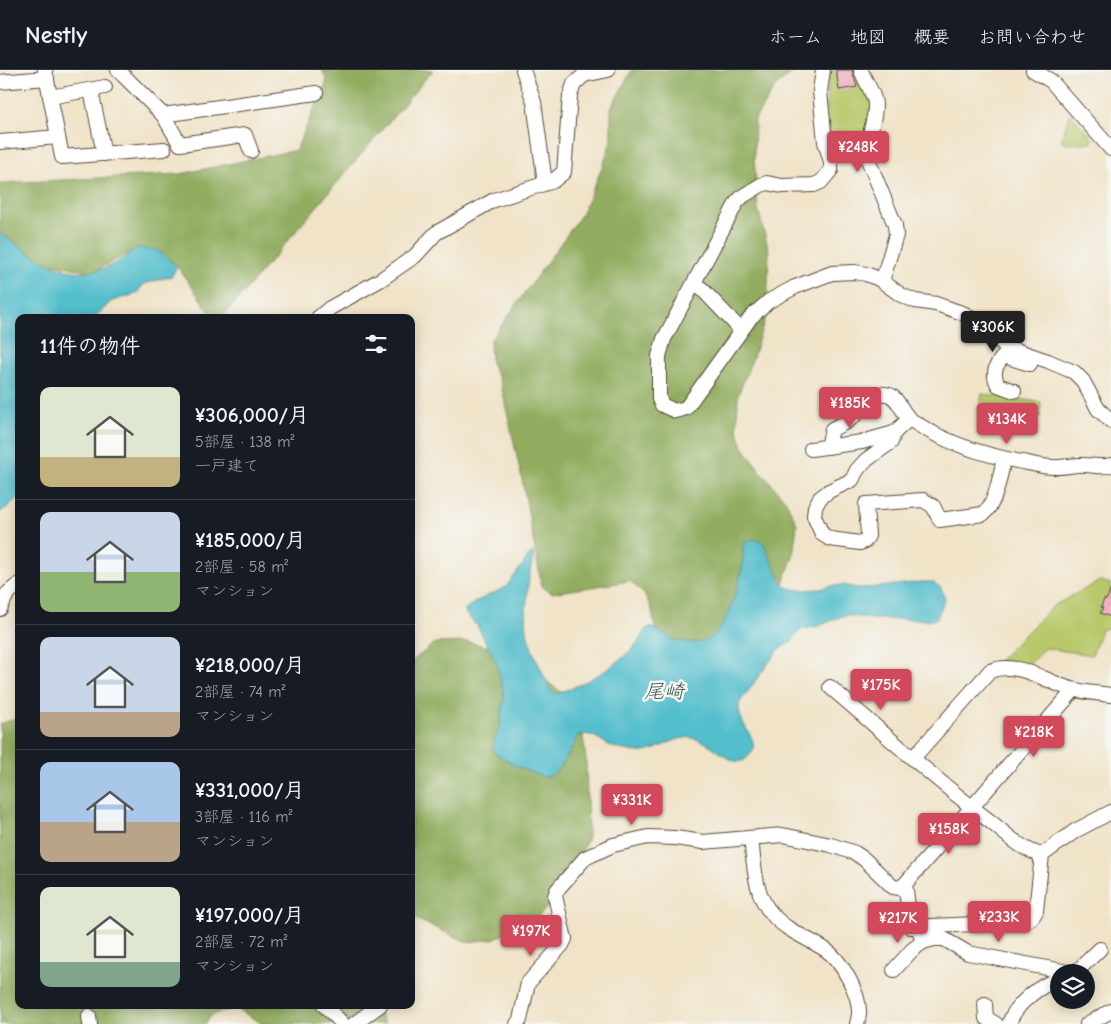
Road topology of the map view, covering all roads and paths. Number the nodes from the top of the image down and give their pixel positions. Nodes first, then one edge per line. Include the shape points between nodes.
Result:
1 (118, 70) edge
2 (523, 70) edge
3 (608, 70) edge
4 (823, 70) edge
5 (861, 70) edge
6 (1033, 70) edge
7 (46, 74) edge
8 (0, 82) edge
9 (105, 87) dead end
10 (91, 90) junction
11 (316, 93) dead end
12 (50, 97) junction
13 (163, 115) junction
14 (58, 137) junction
15 (0, 142) edge
16 (164, 149) dead end
17 (1111, 149) edge
18 (251, 151) dead end
19 (104, 154) junction
20 (545, 183) junction
21 (879, 279) junction
22 (694, 283) junction
23 (323, 314) edge
24 (741, 330) junction
25 (1052, 362) junction
26 (1014, 391) dead end
27 (910, 419) junction
28 (1111, 421) edge
29 (894, 433) junction
30 (828, 447) junction
31 (811, 449) dead end
32 (1004, 459) junction
33 (1111, 465) edge
34 (15, 587) edge
35 (0, 609) edge
36 (830, 687) dead end
37 (1074, 690) junction
38 (1111, 695) edge
39 (914, 757) junction
40 (972, 808) junction
41 (1111, 812) edge
42 (751, 838) junction
43 (1042, 855) junction
44 (905, 884) junction
45 (918, 926) junction
46 (924, 942) junction
47 (1100, 949) dead end
48 (1084, 964) edge
49 (1050, 969) edge
50 (894, 970) dead end
51 (1050, 984) edge
52 (985, 1004) dead end
53 (328, 1009) edge
54 (375, 1009) edge
55 (1111, 1011) edge
56 (343, 1024) edge
57 (354, 1024) edge
58 (517, 1024) edge
59 (857, 1024) edge
60 (996, 1024) edge
61 (1009, 1024) edge
62 (1088, 1024) edge

1 - 13 street
2 - 20 street via 534,102
3 - 20 street via 584,75 574,84 570,96 564,172
4 - 22 street via 820,91 831,170 814,185 767,183 743,196
5 - 21 street via 876,106 867,157 895,225 896,235 884,275
6 - 17 street via 1051,81
7 - 8 street
7 - 12 street
9 - 10 street
10 - 12 street
10 - 19 street
11 - 13 street
12 - 14 street
13 - 18 street via 180,144 245,135
14 - 15 street
14 - 19 street via 62,157
16 - 19 street
20 - 23 street via 494,200 436,233 415,256
21 - 24 street via 866,274 832,273 769,301
21 - 25 street via 900,295 965,314 1007,346
22 - 24 street
22 - 24 street via 664,339 659,356 659,399 662,405 675,410 686,408
25 - 26 street via 1039,367 1004,356 995,369 996,382
25 - 28 street via 1083,380 1098,409
27 - 29 street
27 - 30 street via 902,413 891,395 885,393 864,399 857,414 832,429
27 - 32 street via 960,446
29 - 30 street
29 - 32 street via 891,442 865,461 852,480 820,498 814,516 822,534 830,539 865,542 868,536 866,504 923,500 932,506 940,520 983,514 992,501
30 - 31 street
32 - 33 street via 1055,468
34 - 35 street via 7,594
36 - 39 street
37 - 38 street
37 - 39 street via 1025,670 998,668 990,671
37 - 40 street
39 - 40 street
40 - 43 street via 1021,845
40 - 44 street
41 - 43 street via 1075,831
42 - 44 street via 783,835 831,844 860,856 893,887 900,888
42 - 58 street via 703,842 648,837 613,845 584,858 557,890 555,896 564,939 528,983
42 - 59 street via 761,897 772,914 796,934 834,956 854,993 860,1012
43 - 45 street via 1036,911 1027,921
44 - 45 street via 911,927
45 - 46 street
46 - 49 street via 944,939 968,953
46 - 50 street
47 - 48 street
51 - 61 street via 1016,1008
52 - 60 street via 986,1018
53 - 56 street
54 - 57 street
55 - 62 street

